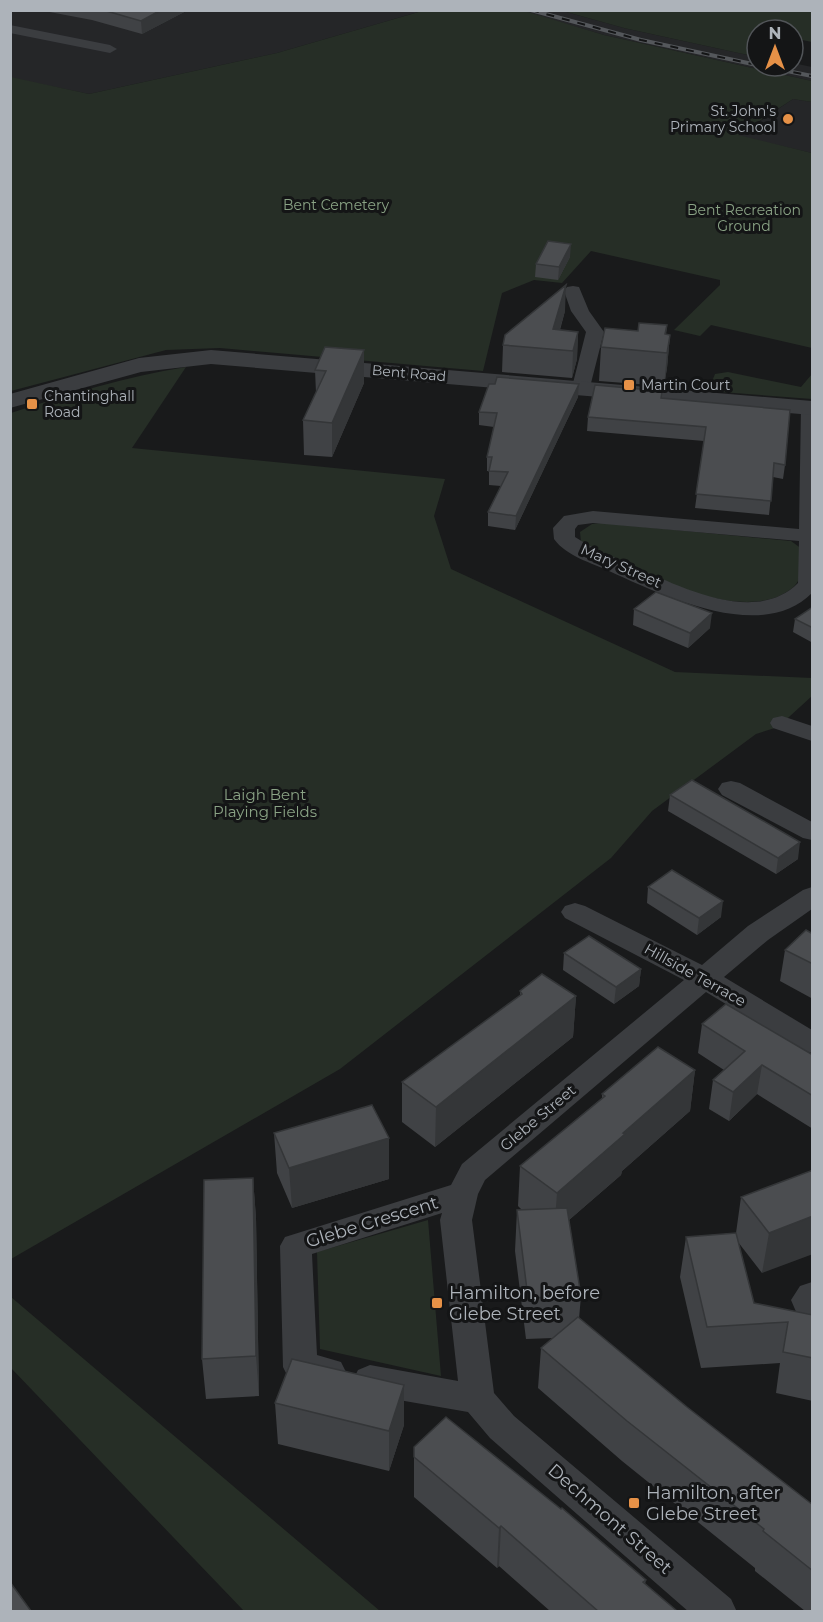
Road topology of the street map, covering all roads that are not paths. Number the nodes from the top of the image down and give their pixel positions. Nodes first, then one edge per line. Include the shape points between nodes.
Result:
1 (10, 29) edge
2 (110, 49) dead end
3 (573, 291) dead end
4 (581, 387) junction
5 (10, 401) edge
6 (812, 407) edge
7 (809, 536) junction
8 (782, 723) dead end
9 (813, 735) edge
10 (731, 789) dead end
11 (813, 832) edge
12 (813, 896) edge
13 (575, 912) dead end
14 (704, 978) junction
15 (813, 1043) edge
16 (462, 1194) junction
17 (813, 1296) edge
18 (813, 1311) edge
19 (478, 1399) junction
20 (718, 1611) edge

1 - 2 street
3 - 4 street via 595,332
4 - 5 street, Bent Road via 211,357 139,365
4 - 6 street, Bent Road
6 - 7 street, Mary Street
7 - 7 street, Mary Street via 809,584 802,593 769,606 748,608 702,602 577,548 565,539 564,528 571,520 594,517
8 - 9 street
10 - 11 street
12 - 14 street, Glebe Street via 758,933
13 - 14 street, Hillside Terrace
14 - 15 street, Hillside Terrace
14 - 16 street, Glebe Street via 473,1172
16 - 19 street, Glebe Street via 456,1220
16 - 19 street, Glebe Crescent via 296,1246 300,1367
17 - 18 street via 808,1300
19 - 20 street, Dechmont Street via 502,1426

